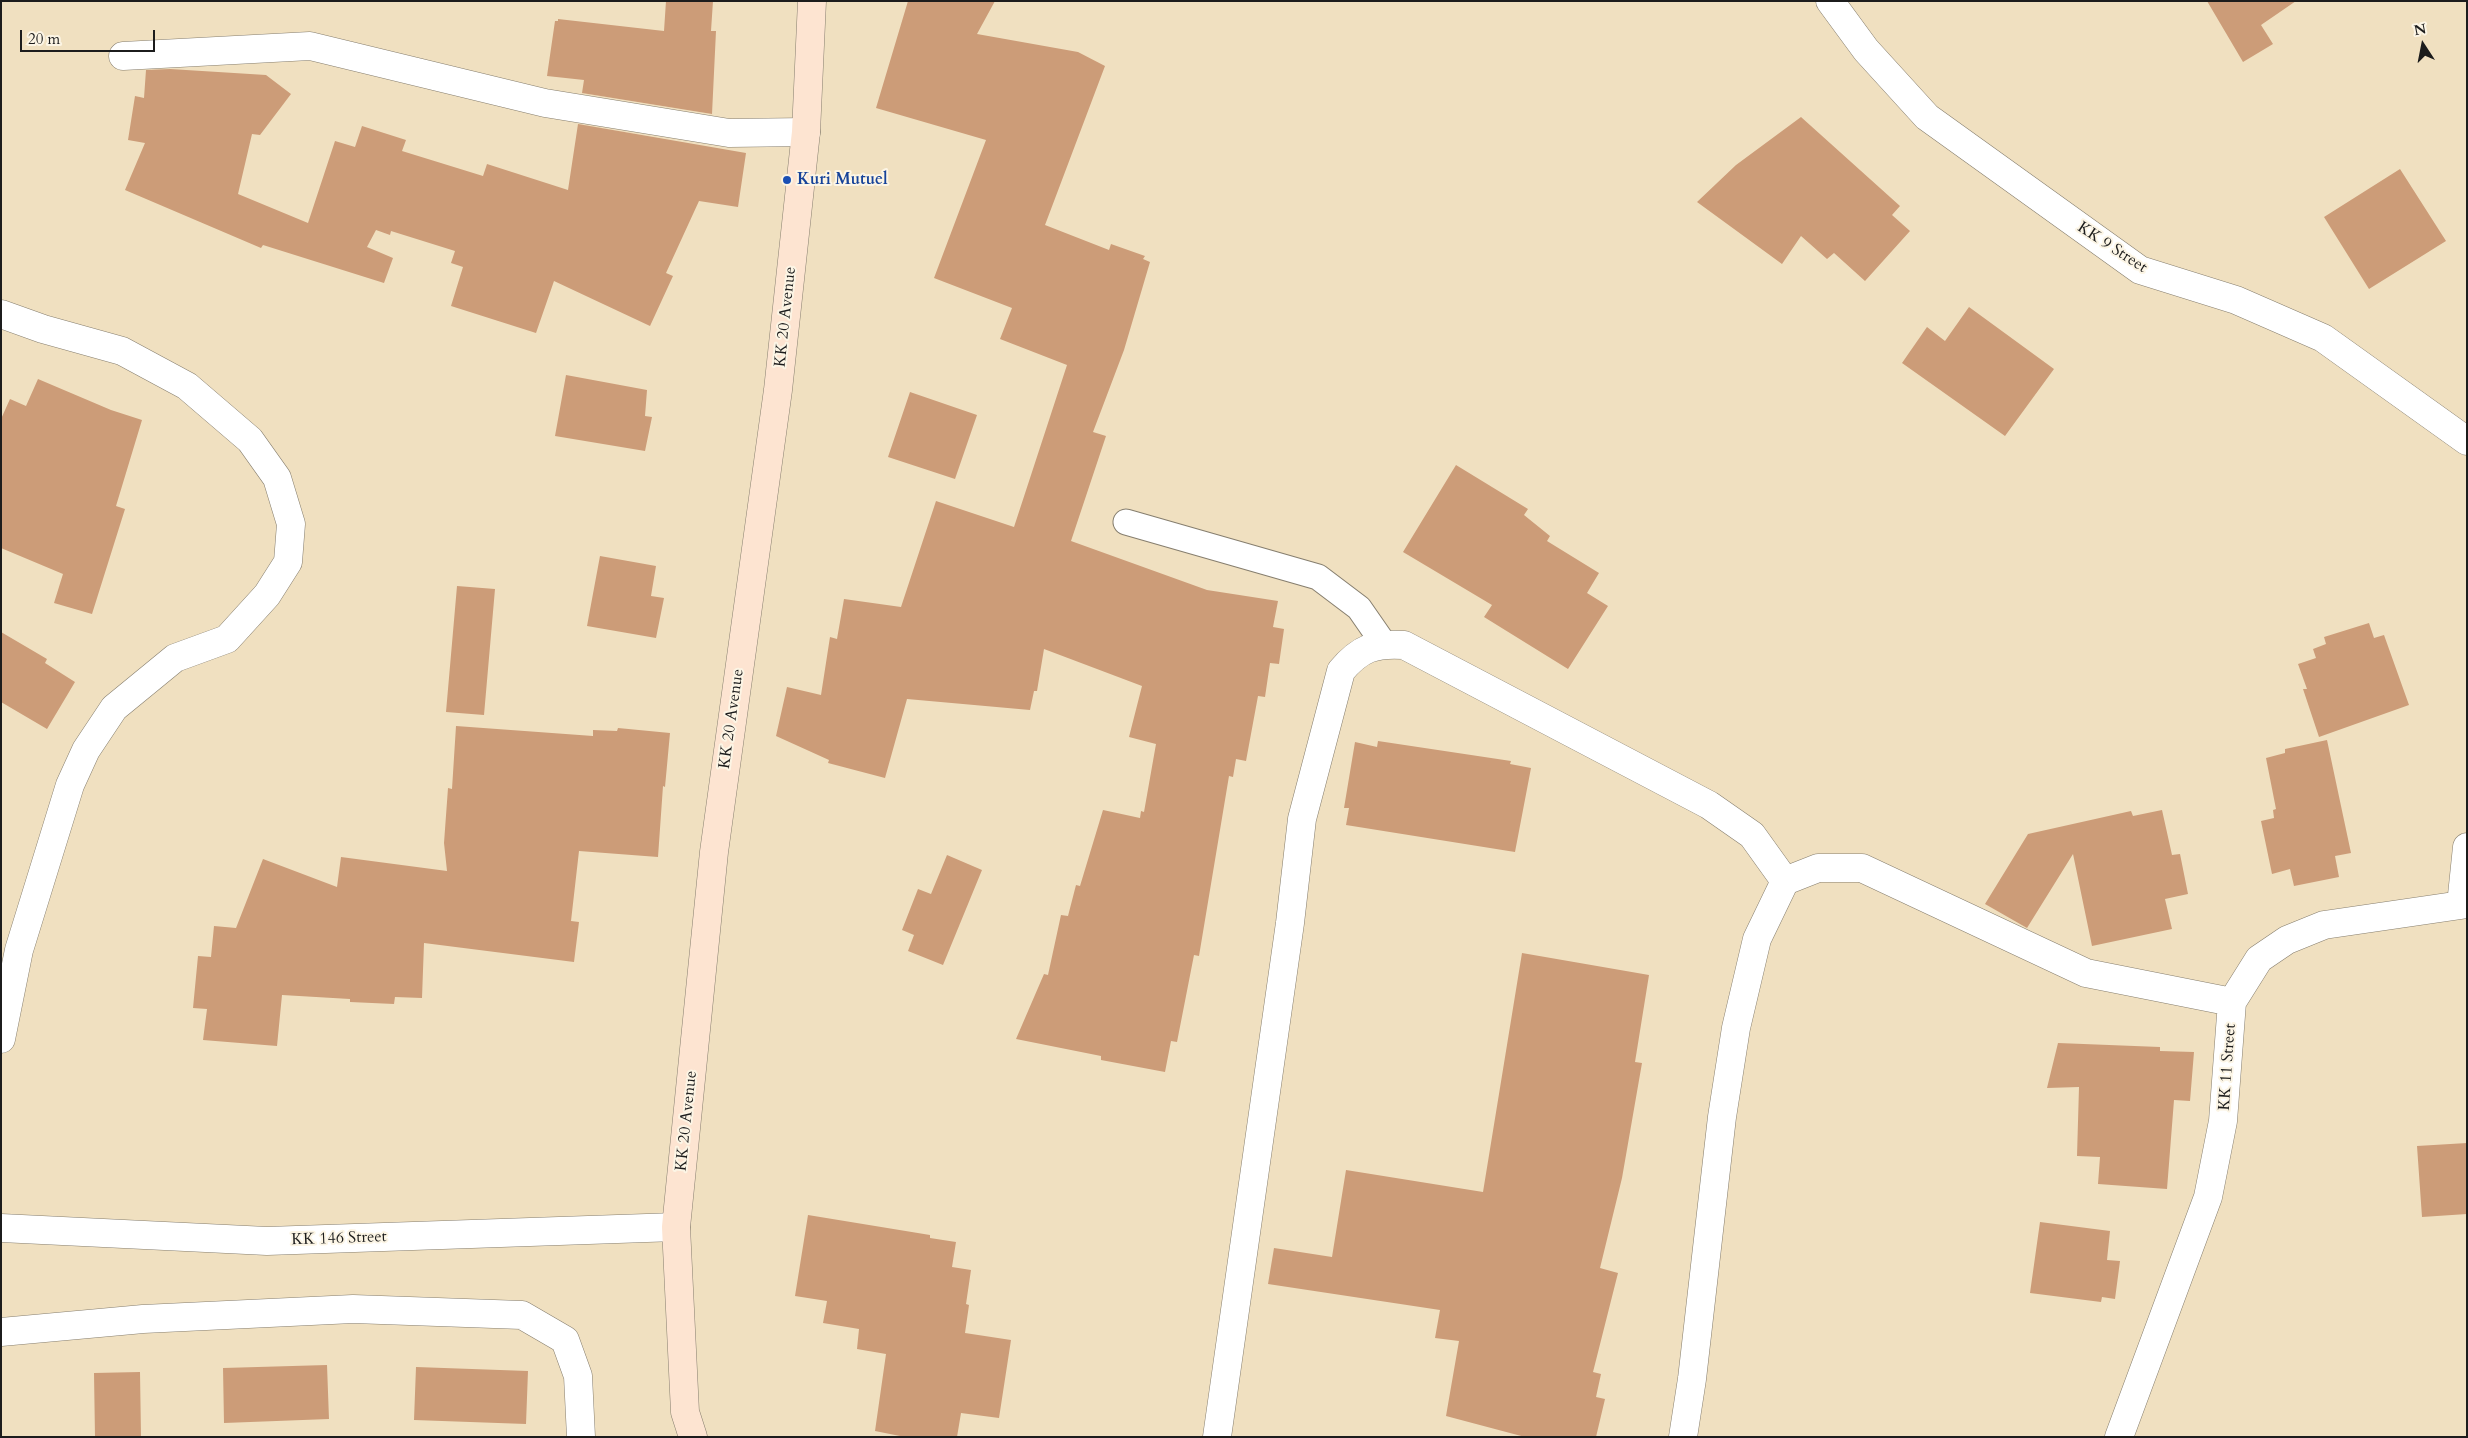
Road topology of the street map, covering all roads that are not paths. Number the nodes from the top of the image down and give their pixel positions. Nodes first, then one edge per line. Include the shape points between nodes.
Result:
1 (812, 1) edge
2 (1830, 1) edge
3 (123, 56) dead end
4 (806, 132) junction
5 (1, 314) edge
6 (2467, 441) edge
7 (1126, 522) dead end
8 (1384, 644) junction
9 (2467, 847) edge
10 (1786, 882) junction
11 (2464, 910) edge
12 (2232, 1002) junction
13 (1, 1039) edge
14 (676, 1227) junction
15 (1, 1228) edge
16 (1, 1332) edge
17 (581, 1437) edge
18 (693, 1437) edge
19 (1217, 1437) edge
20 (1683, 1437) edge
21 (2119, 1437) edge

1 - 4 main road, KK 20 Avenue
2 - 6 street, KK 9 Street via 1866,50 1927,116 2036,198 2140,270 2236,300 2323,338
3 - 4 street via 310,46 545,103 729,133
4 - 14 main road, KK 20 Avenue via 778,390 714,852
5 - 13 street via 122,352 187,386 250,440 277,478 291,524 288,562 267,595 227,639 175,658 114,708 86,750 70,785 19,950
7 - 8 lane via 1318,577 1359,608
8 - 10 street via 1404,645 1709,805 1752,835
8 - 19 street via 1366,649 1341,671 1302,819 1288,942
9 - 11 street, KK 11 Street
10 - 12 street via 1818,868 1862,868 2086,973
10 - 20 street via 1757,939 1736,1028
11 - 12 street, KK 11 Street via 2324,926 2287,940 2259,959
12 - 21 street, KK 11 Street via 2223,1121 2208,1197
14 - 15 street, KK 146 Street via 267,1241
14 - 18 main road, KK 20 Avenue via 685,1412
16 - 17 street via 143,1319 353,1309 522,1316 565,1340 578,1376

